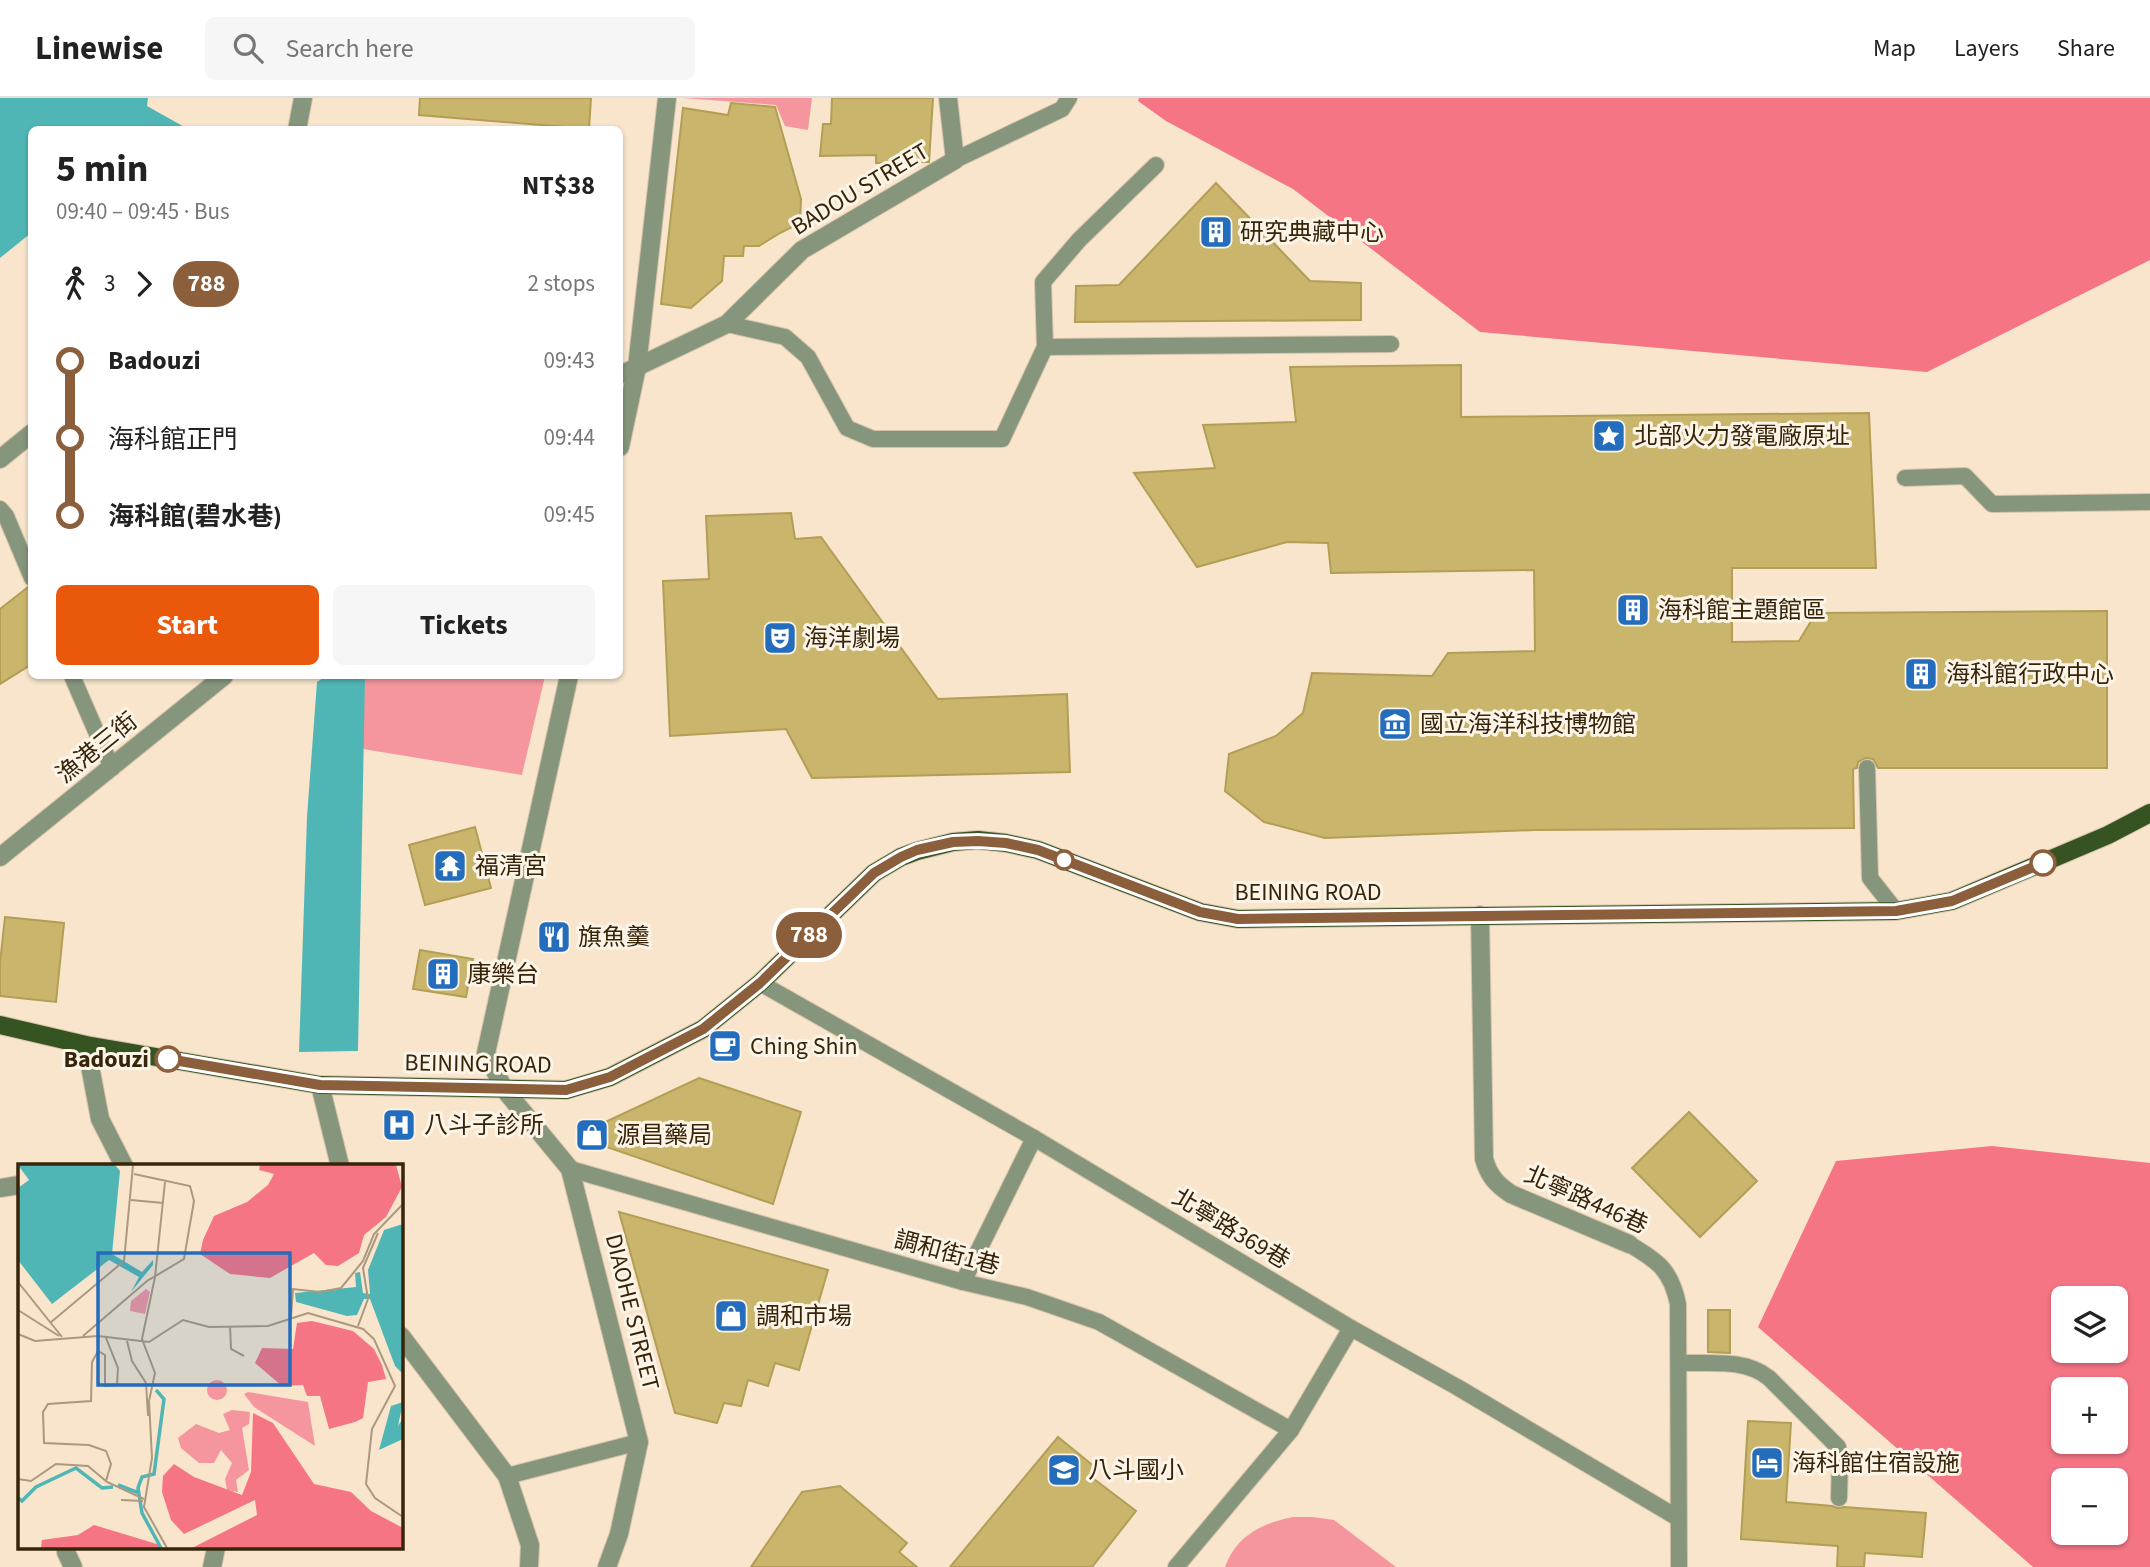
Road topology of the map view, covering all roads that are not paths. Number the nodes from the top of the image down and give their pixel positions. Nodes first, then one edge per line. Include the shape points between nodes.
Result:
1 (303, 98) edge
2 (667, 98) edge
3 (948, 98) edge
4 (1069, 98) edge
5 (298, 126) edge
6 (955, 160) junction
7 (1156, 165) dead end
8 (727, 324) junction
9 (1391, 344) dead end
10 (1045, 347) junction
11 (637, 367) junction
12 (623, 374) edge
13 (623, 433) edge
14 (28, 436) edge
15 (0, 459) edge
16 (1905, 478) dead end
17 (2150, 502) edge
18 (0, 509) edge
19 (28, 568) edge
20 (73, 679) edge
21 (220, 679) edge
22 (568, 679) edge
23 (112, 768) junction
24 (1867, 768) dead end
25 (2150, 813) edge
26 (0, 857) edge
27 (1896, 911) junction
28 (1480, 915) junction
29 (760, 983) junction
30 (0, 1025) edge
31 (86, 1045) junction
32 (320, 1085) junction
33 (504, 1089) junction
34 (1034, 1138) junction
35 (123, 1164) edge
36 (340, 1164) edge
37 (570, 1169) junction
38 (18, 1185) edge
39 (0, 1188) edge
40 (1629, 1244) joint
41 (963, 1282) junction
42 (1351, 1328) junction
43 (402, 1337) edge
44 (1679, 1363) junction
45 (1291, 1430) junction
46 (639, 1442) junction
47 (508, 1476) junction
48 (1839, 1498) dead end
49 (1678, 1518) junction
50 (66, 1550) edge
51 (73, 1567) edge
52 (529, 1567) edge
53 (607, 1567) edge
54 (1176, 1567) edge
55 (1679, 1567) edge

1 - 5 street
2 - 11 street
3 - 6 street, BADOU STREET
4 - 6 lane via 1062,109
6 - 8 street, BADOU STREET via 802,250
7 - 10 lane via 1043,282
8 - 10 lane via 785,337 808,357 847,428 873,439 1002,439
8 - 11 street, BADOU STREET
9 - 10 lane
11 - 12 street
11 - 13 street
14 - 15 street
16 - 17 lane via 1965,476 1992,504
18 - 19 lane
20 - 23 lane
21 - 23 street, 漁港三街
22 - 33 street via 486,1053
23 - 26 street, 漁港三街
24 - 27 lane via 1870,878
25 - 27 main road, BEINING ROAD via 1952,901
27 - 28 main road, BEINING ROAD
28 - 29 main road, BEINING ROAD via 1238,919 1200,912 1038,850 1006,843 953,842 917,850 874,873
28 - 40 street, 北寧路446巷 via 1483,1159 1488,1174 1511,1194
29 - 33 main road, BEINING ROAD via 703,1029 610,1077 566,1090
29 - 34 lane, 北寧路369巷
30 - 31 main road, BEINING ROAD
31 - 32 main road, BEINING ROAD
31 - 35 street via 100,1119
32 - 33 main road, BEINING ROAD
32 - 36 street
33 - 37 street, DIAOHE STREET
34 - 41 lane
34 - 42 lane, 北寧路369巷
37 - 41 lane, 調和街1巷
37 - 46 street, DIAOHE STREET
38 - 39 street
40 - 44 lane, 北寧路446巷 via 1664,1268 1674,1284
41 - 45 lane, 調和街1巷 via 1027,1297 1099,1322
42 - 45 lane
42 - 49 lane, 北寧路369巷
43 - 47 street
44 - 48 lane via 1745,1365 1769,1378 1838,1447
44 - 49 lane, 北寧路446巷
45 - 54 lane
46 - 47 lane
46 - 53 street, DIAOHE STREET
47 - 52 street via 530,1545
49 - 55 lane, 北寧路446巷
50 - 51 street

